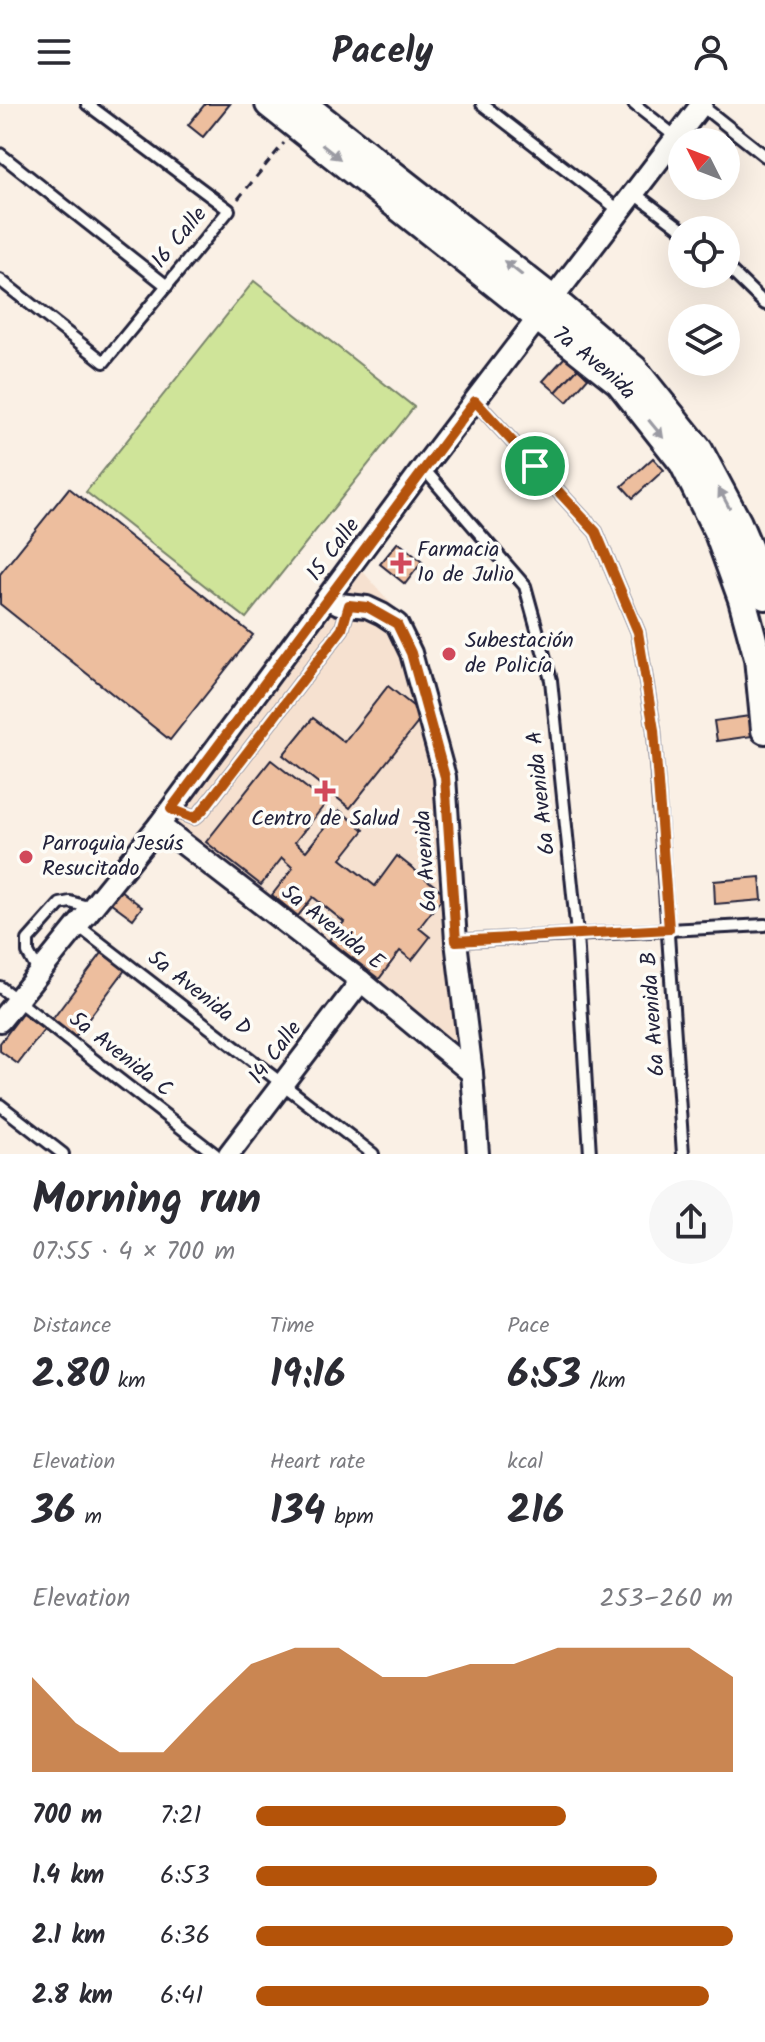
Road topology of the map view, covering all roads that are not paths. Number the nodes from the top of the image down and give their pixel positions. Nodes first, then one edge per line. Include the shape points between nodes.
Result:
1 (87, 104) edge
2 (269, 104) edge
3 (303, 104) edge
4 (482, 104) edge
5 (634, 104) edge
6 (702, 105) edge
7 (683, 128) edge
8 (668, 131) edge
9 (668, 148) edge
10 (0, 154) edge
11 (765, 156) edge
12 (634, 193) junction
13 (620, 211) junction
14 (668, 219) edge
15 (0, 280) edge
16 (740, 280) edge
17 (167, 286) junction
18 (764, 304) edge
19 (545, 308) junction
20 (475, 401) junction
21 (423, 468) junction
22 (765, 596) edge
23 (328, 598) junction
24 (349, 605) junction
25 (765, 730) edge
26 (165, 817) junction
27 (91, 908) junction
28 (77, 925) junction
29 (765, 925) edge
30 (669, 929) junction
31 (577, 934) junction
32 (456, 941) junction
33 (39, 973) junction
34 (361, 981) junction
35 (0, 987) edge
36 (17, 1000) junction
37 (0, 1021) edge
38 (472, 1073) junction
39 (283, 1084) junction
40 (0, 1105) edge
41 (63, 1154) edge
42 (215, 1154) edge
43 (229, 1154) edge
44 (373, 1154) edge
45 (478, 1154) edge
46 (590, 1154) edge
47 (683, 1154) edge

1 - 17 lane, 16 Calle via 229,210
2 -> 19 street, 7a Avenida
19 -> 3 street, 7a Avenida
4 - 13 lane
5 - 8 lane
6 - 7 street, 15 Calle
6 - 11 lane
9 - 12 street, 15 Calle
10 - 17 lane
12 - 13 street, 15 Calle
12 - 14 lane
13 - 19 street, 15 Calle
15 - 17 lane, 16 Calle via 104,362
16 - 18 lane
19 - 20 street, 15 Calle
22 -> 19 street, 7a Avenida via 738,523 699,450 634,369
19 -> 25 street, 7a Avenida via 619,382 683,463 718,533 742,599 758,658
20 - 21 street, 15 Calle
20 - 30 lane, 6a Avenida B via 596,532 638,632 654,730
21 - 23 street, 15 Calle
21 - 31 lane, 6a Avenida A via 525,586 551,680
23 - 24 street, 6a Avenida
23 - 26 street, 15 Calle
24 - 26 lane via 342,629 202,811 194,818
24 - 32 street, 6a Avenida via 367,607 397,624 411,653 445,777
26 - 27 street, 15 Calle
26 - 34 street, 5a Avenida E
27 - 28 street, 15 Calle
27 - 33 lane via 60,904 28,940 28,953
28 - 33 street, 15 Calle
28 - 39 lane, 5a Avenida D
29 - 30 lane
30 - 31 lane
30 - 47 lane, 6a Avenida B
31 - 32 lane
31 - 46 lane, 6a Avenida A
32 - 38 street, 6a Avenida
33 - 36 street, 15 Calle
34 - 38 street, 5a Avenida E
34 - 39 street, 14 Calle
35 - 36 lane, 5a Avenida C
36 - 37 street, 15 Calle
36 - 42 lane, 5a Avenida C
38 - 45 street, 6a Avenida
39 - 43 street, 14 Calle
39 - 44 lane, 5a Avenida D
40 - 41 lane

